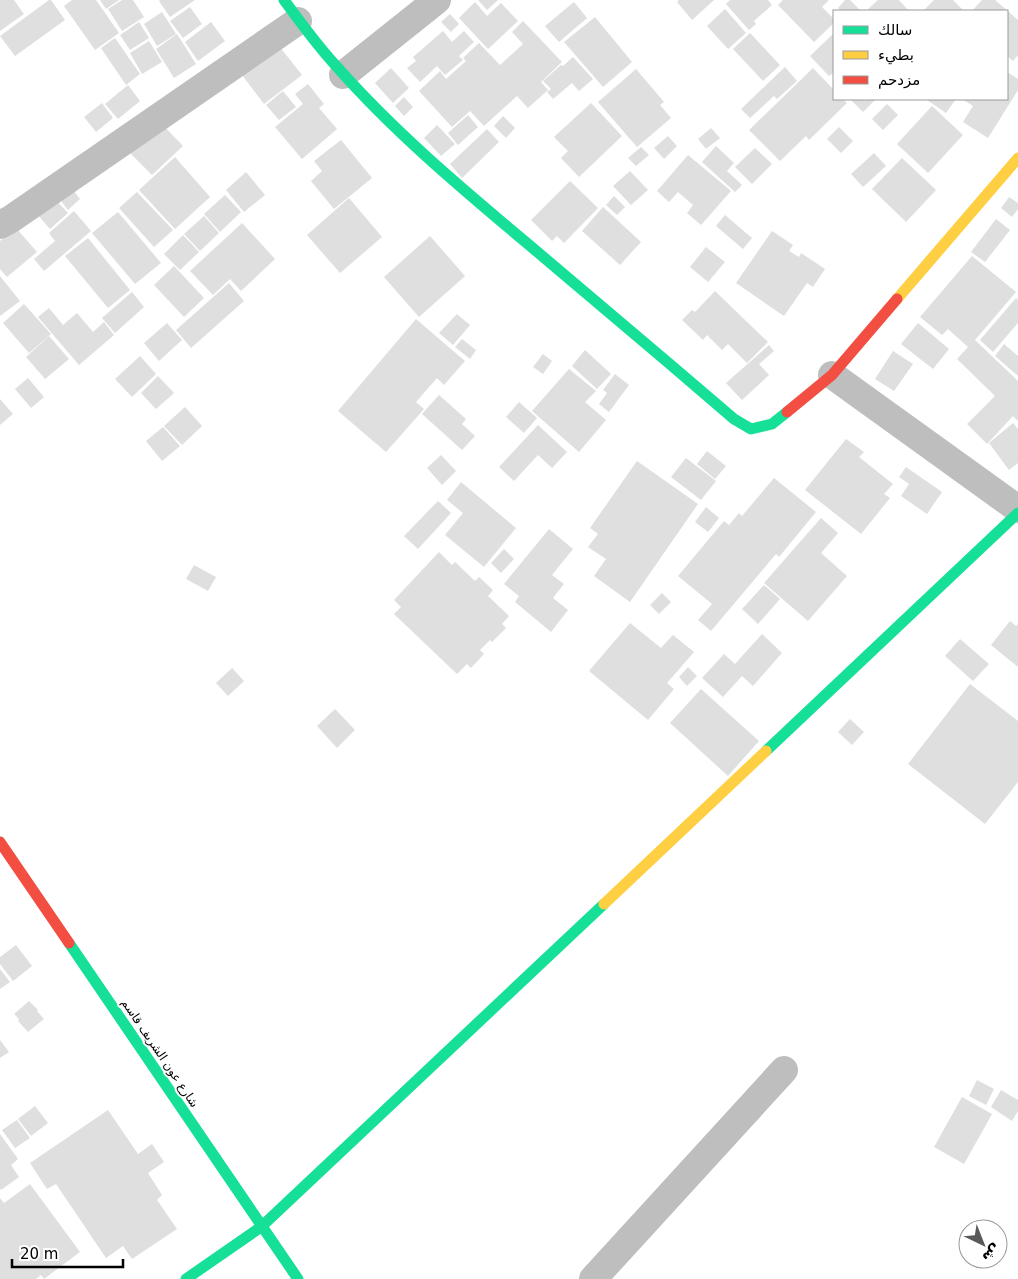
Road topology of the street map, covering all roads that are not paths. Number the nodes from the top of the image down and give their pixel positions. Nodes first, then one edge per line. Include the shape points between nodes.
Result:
1 (437, 0) edge
2 (291, 10) edge
3 (343, 75) junction
4 (1018, 158) edge
5 (4, 216) edge
6 (832, 375) junction
7 (1018, 509) edge
8 (1018, 513) edge
9 (0, 842) edge
10 (784, 1070) dead end
11 (262, 1227) junction
12 (186, 1279) edge
13 (298, 1279) edge
14 (593, 1279) edge

1 - 3 street
2 - 3 street
2 - 5 street
3 - 6 street via 412,144 479,203 734,419 751,429 772,424
4 - 6 street
6 - 7 street
8 - 11 street
9 - 11 street, شارع عون الشريف قاسم
10 - 14 street
11 - 12 street
11 - 13 street, شارع عون الشريف قاسم

